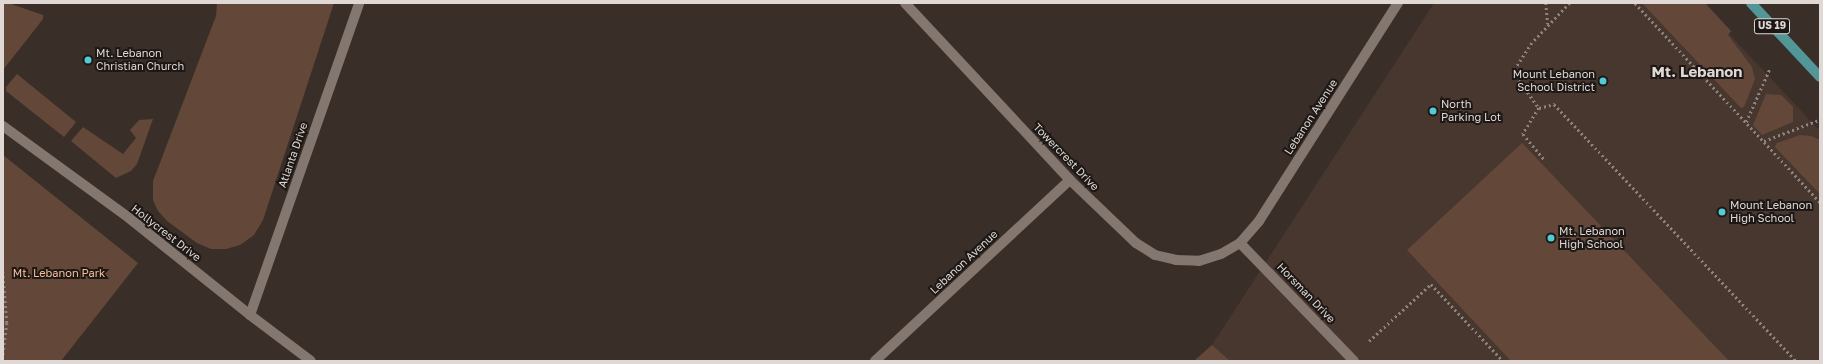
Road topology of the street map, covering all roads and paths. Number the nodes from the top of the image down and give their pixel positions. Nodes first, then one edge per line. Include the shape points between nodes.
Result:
1 (359, 3) edge
2 (905, 3) edge
3 (1398, 3) edge
4 (1546, 3) edge
5 (1570, 3) edge
6 (1635, 3) edge
7 (1751, 3) edge
8 (1548, 24) junction
9 (1770, 68) dead end
10 (1820, 77) edge
11 (1539, 108) junction
12 (1819, 120) dead end
13 (1746, 122) junction
14 (3, 126) edge
15 (1764, 141) junction
16 (1545, 160) dead end
17 (1070, 180) junction
18 (1820, 202) edge
19 (1240, 243) junction
20 (3, 272) edge
21 (250, 315) junction
22 (1369, 341) dead end
23 (3, 356) edge
24 (312, 361) edge
25 (874, 361) edge
26 (1354, 361) edge
27 (1503, 361) edge
28 (1796, 361) edge

1 - 21 street, Atlanta Drive
2 - 17 street, Towercrest Drive
3 - 19 street, Lebanon Avenue via 1259,221
4 - 8 path
5 - 8 path
6 - 13 path
7 - 10 main road, US 19
8 - 11 path via 1513,72
9 - 13 path
11 - 16 path via 1523,134
11 - 28 path via 1554,104
12 - 15 path
13 - 15 path
14 - 21 street, Hollycrest Drive via 129,218
15 - 18 path
17 - 19 street, Towercrest Drive via 1136,243 1155,255 1176,260 1199,261 1220,254
17 - 25 street, Lebanon Avenue
19 - 26 street, Horsman Drive
20 - 23 path via 7,323
21 - 24 street, Hollycrest Drive
22 - 27 path via 1431,284

